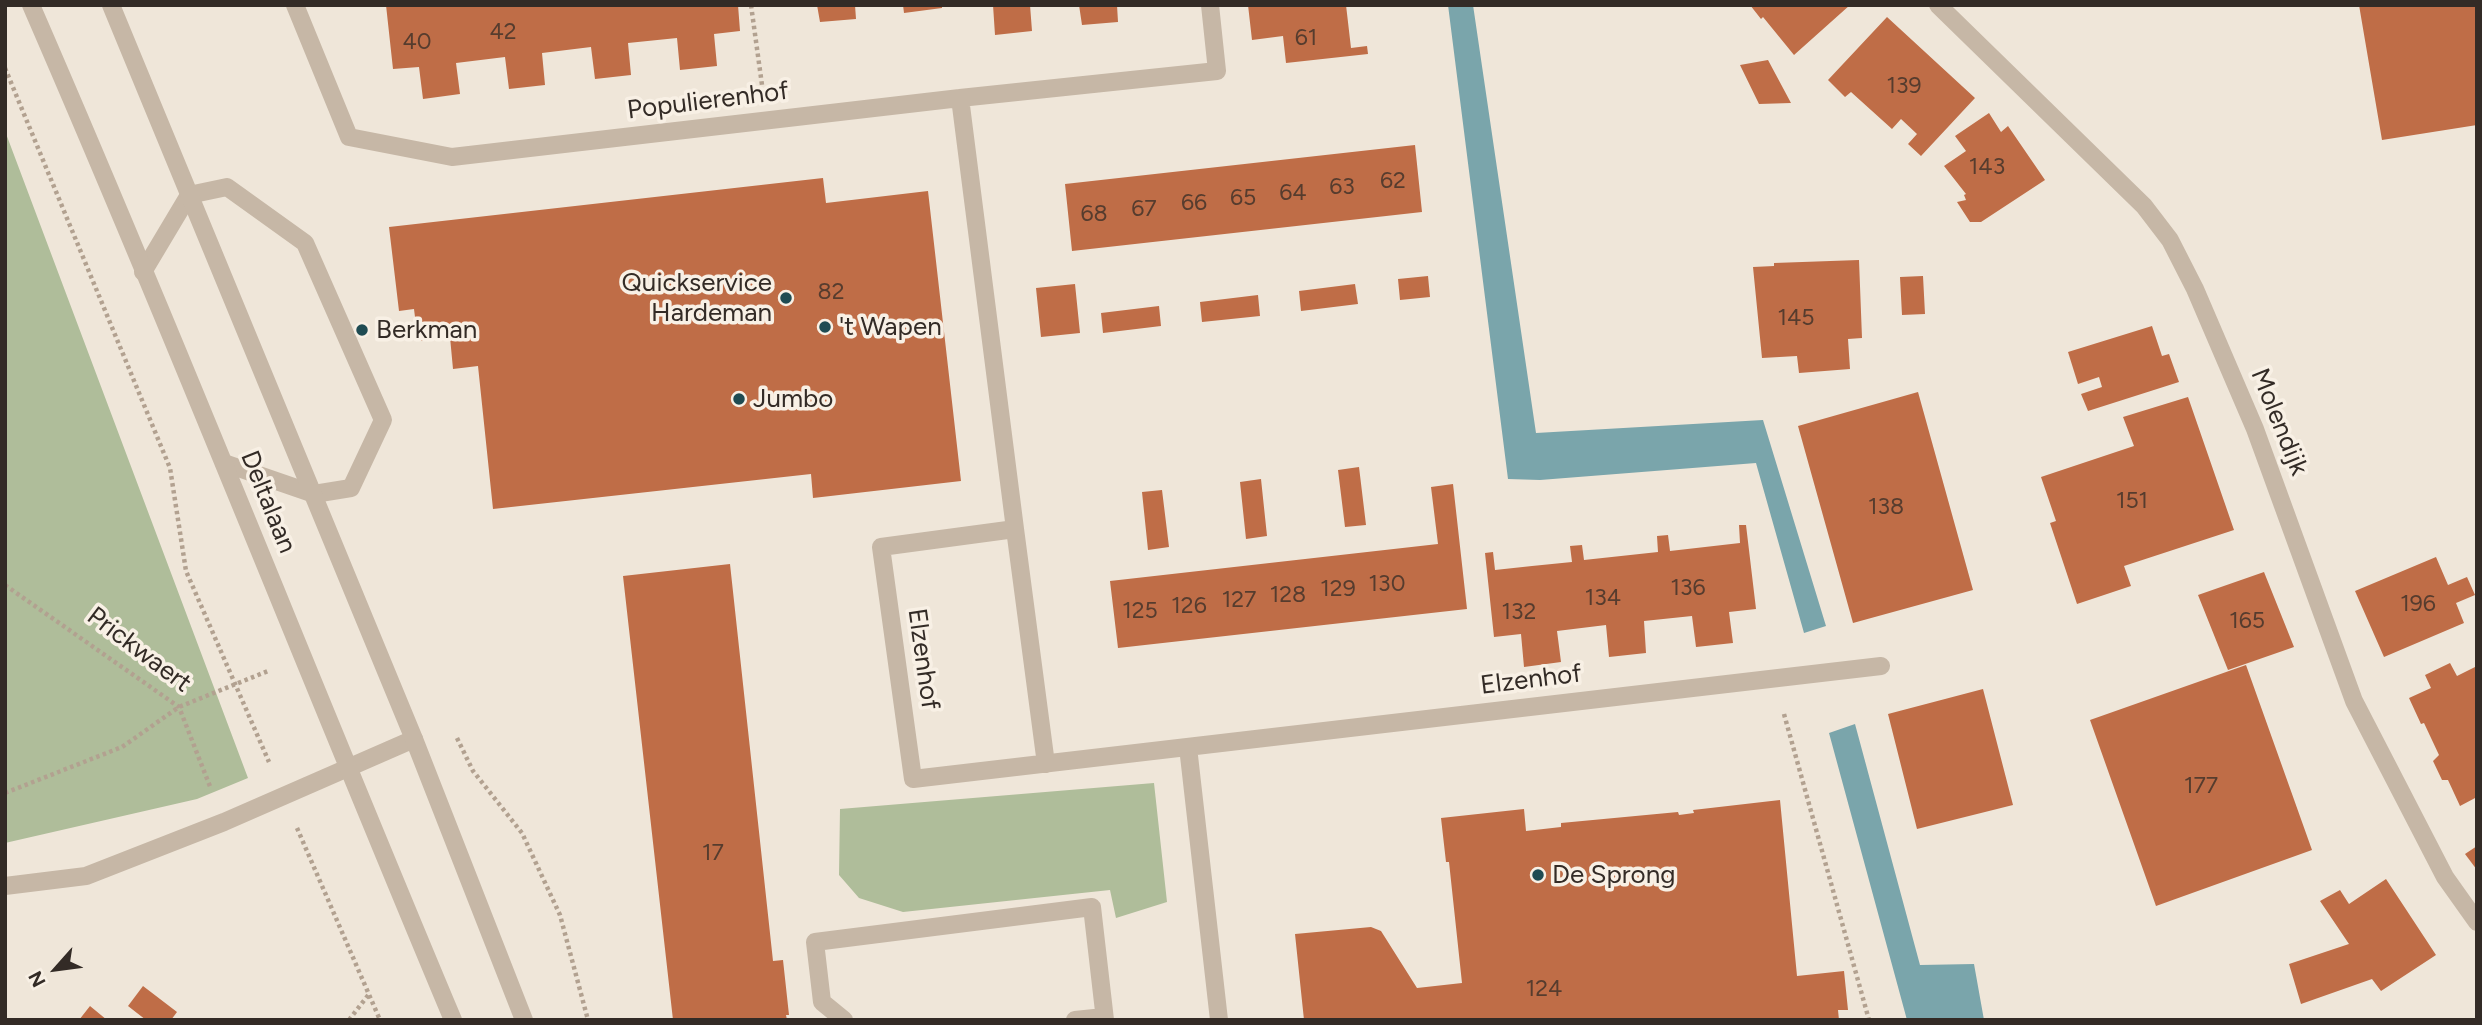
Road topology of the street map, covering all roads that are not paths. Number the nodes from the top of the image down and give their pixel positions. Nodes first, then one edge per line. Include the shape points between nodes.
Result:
1 (31, 5) edge
2 (111, 5) edge
3 (295, 5) edge
4 (1210, 5) edge
5 (1938, 5) edge
6 (960, 98) junction
7 (189, 195) junction
8 (143, 272) junction
9 (224, 463) junction
10 (314, 494) junction
11 (1015, 529) junction
12 (1881, 666) dead end
13 (414, 739) junction
14 (1188, 747) junction
15 (1046, 764) junction
16 (347, 769) junction
17 (5, 886) edge
18 (2477, 922) edge
19 (1105, 1018) edge
20 (453, 1020) edge
21 (524, 1020) edge
22 (844, 1020) edge
23 (1075, 1020) edge
24 (1219, 1020) edge

1 - 8 street, Deltalaan
2 - 7 street, Deltalaan
3 - 6 street, Populierenhof via 349,137 452,157
4 - 6 street, Populierenhof via 1217,71
5 - 18 street, Molendijk via 2144,206 2170,240 2255,429 2354,701 2445,877
6 - 11 street
7 - 8 street
7 - 10 street, Deltalaan
7 - 10 street via 228,187 305,243 383,420 351,488
8 - 9 street, Deltalaan
9 - 10 street
9 - 16 street, Deltalaan
10 - 13 street, Deltalaan
11 - 15 street
11 - 15 street, Elzenhof via 881,547 913,779
12 - 14 street, Elzenhof
13 - 16 street
13 - 21 street, Deltalaan
14 - 15 street, Elzenhof
14 - 24 street
16 - 17 street via 86,876
16 - 20 street, Deltalaan
19 - 22 street via 1092,906 815,942 822,1002
19 - 23 street

